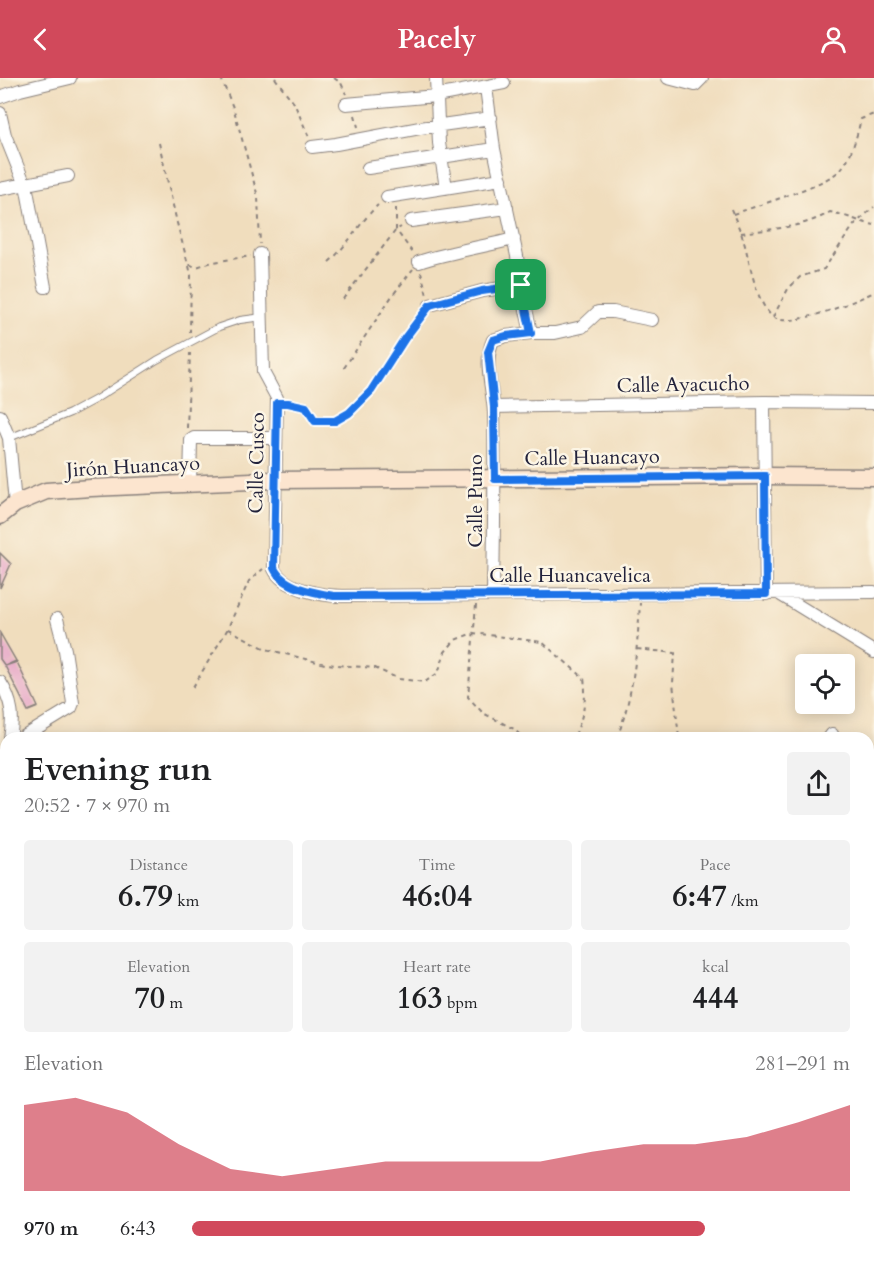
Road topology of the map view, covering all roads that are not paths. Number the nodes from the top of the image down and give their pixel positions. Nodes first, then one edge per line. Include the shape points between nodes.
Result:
1 (70, 78) edge
2 (436, 78) edge
3 (668, 78) edge
4 (702, 78) edge
5 (504, 83) dead end
6 (486, 87) junction
7 (436, 96) junction
8 (0, 97) edge
9 (346, 104) dead end
10 (0, 113) edge
11 (491, 118) junction
12 (439, 126) junction
13 (312, 147) road end
14 (494, 149) junction
15 (441, 157) junction
16 (368, 168) dead end
17 (68, 176) dead end
18 (501, 179) junction
19 (23, 183) junction
20 (446, 188) junction
21 (0, 189) edge
22 (387, 197) road end
23 (507, 208) junction
24 (411, 221) road end
25 (514, 239) junction
26 (260, 254) road end
27 (419, 262) road end
28 (521, 285) junction
29 (45, 286) dead end
30 (430, 305) road end
31 (263, 317) junction
32 (652, 320) dead end
33 (531, 333) junction
34 (764, 402) junction
35 (874, 403) edge
36 (494, 407) junction
37 (0, 416) edge
38 (9, 438) junction
39 (276, 438) junction
40 (765, 476) junction
41 (874, 477) edge
42 (495, 479) junction
43 (274, 480) junction
44 (190, 484) junction
45 (15, 504) junction
46 (0, 516) edge
47 (274, 564) joint
48 (874, 592) edge
49 (493, 594) junction
50 (766, 594) junction
51 (780, 594) junction
52 (57, 619) dead end
53 (874, 652) edge
54 (0, 682) edge
55 (11, 732) edge
56 (32, 732) edge

1 - 8 street
2 - 7 street
3 - 4 street via 695,85
5 - 6 street
6 - 7 street
6 - 11 street
7 - 9 street
7 - 12 street
10 - 19 street
11 - 12 street
11 - 14 street
12 - 13 street
12 - 15 street
14 - 15 street
14 - 18 street
15 - 16 street
15 - 20 street
17 - 19 street
18 - 20 street
18 - 23 street
19 - 21 street
19 - 29 street
20 - 22 street
23 - 24 street
23 - 25 street
25 - 27 street
25 - 28 street
26 - 31 street, Calle Cusco
28 - 30 street
28 - 33 street
31 - 38 lane via 219,327 96,399
31 - 39 street, Calle Cusco via 263,372 277,398
32 - 33 street via 598,312 582,327
33 - 36 street, Calle Puno via 493,340 488,352
34 - 35 street, Calle Ayacucho
34 - 36 street, Calle Ayacucho
34 - 40 street
36 - 42 street, Calle Puno
37 - 38 street
38 - 45 street
39 - 43 street, Calle Cusco
39 - 44 street via 194,438
40 - 41 street, Calle Huancayo
40 - 42 street, Calle Huancayo
40 - 50 street
42 - 43 street, Calle Huancayo
42 - 49 street, Calle Puno
43 - 44 street, Jirón Huancayo
43 - 47 street, Calle Cusco
44 - 45 street, Jirón Huancayo via 46,491
45 - 46 street, Jirón Huancayo
47 - 49 street, Calle Huancavelica via 282,579 299,588 334,596
48 - 51 street, Calle Huancavelica
49 - 50 street, Calle Huancavelica
50 - 51 street, Calle Huancavelica
51 - 53 street
52 - 56 street via 73,703
54 - 55 street via 13,718

